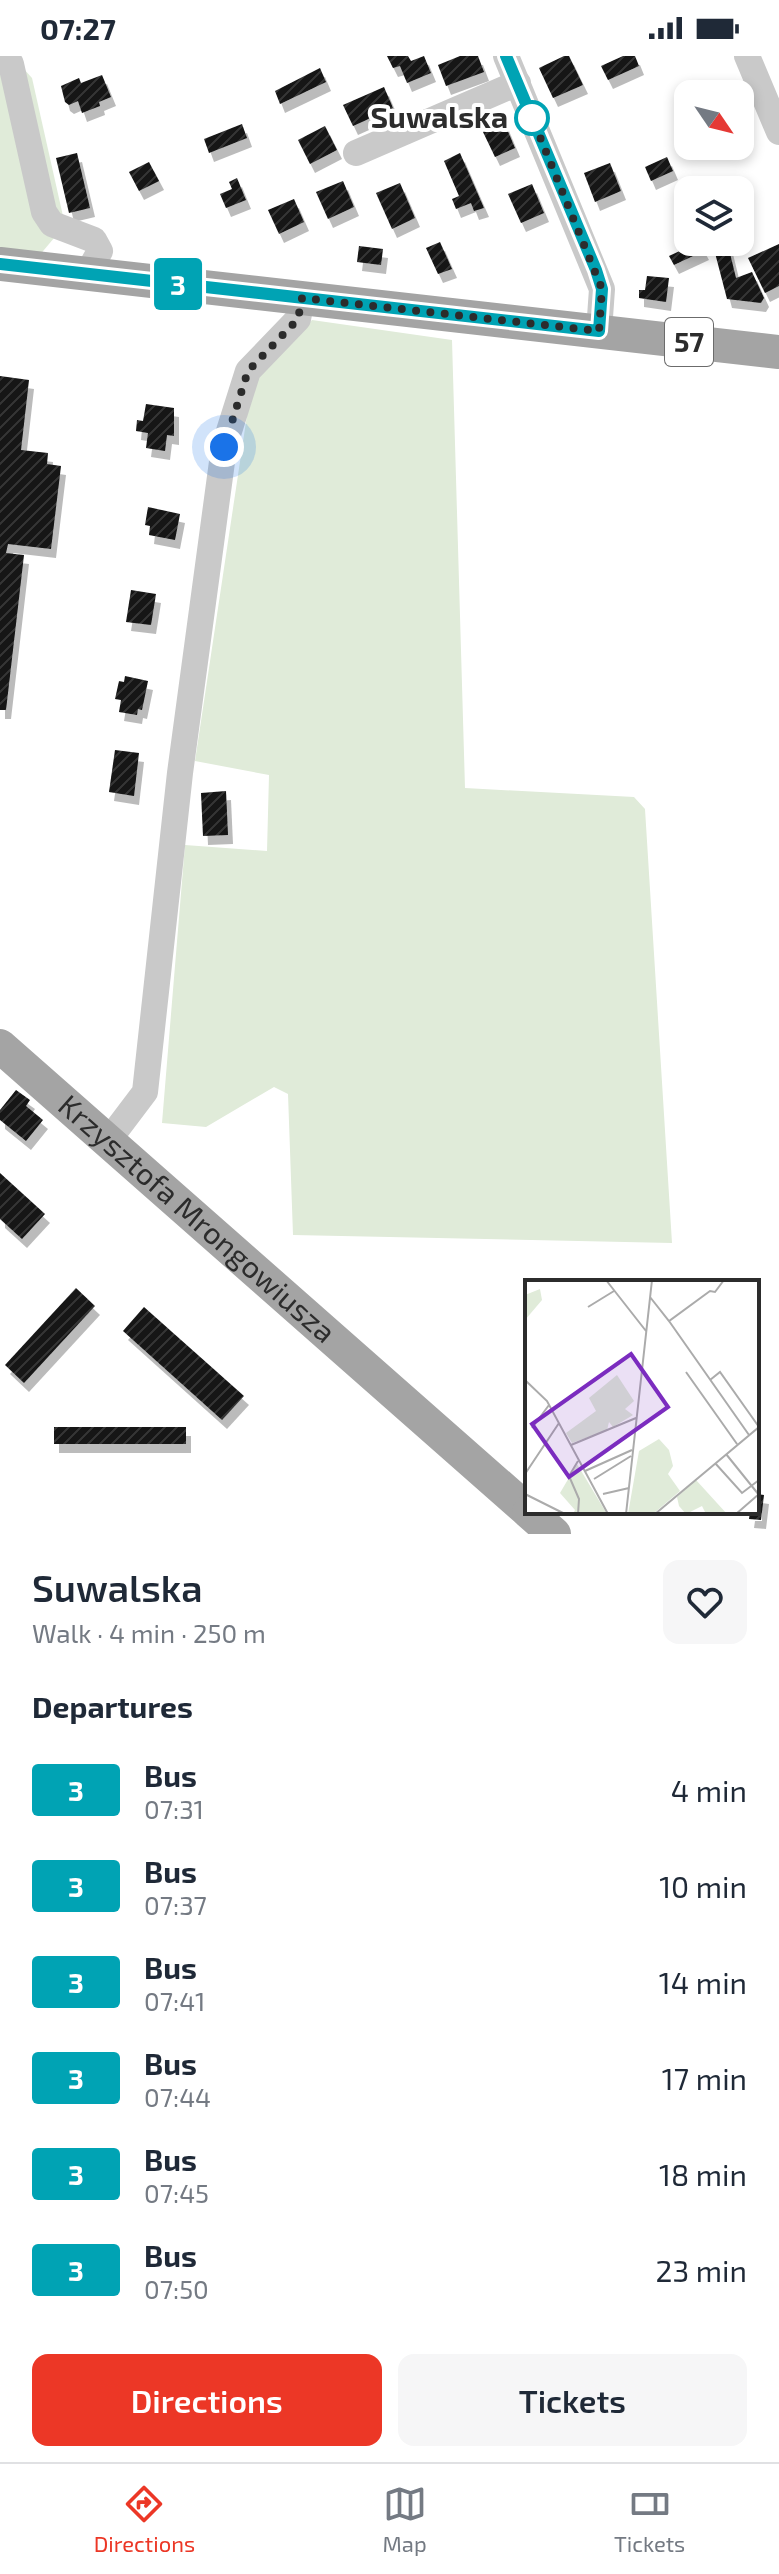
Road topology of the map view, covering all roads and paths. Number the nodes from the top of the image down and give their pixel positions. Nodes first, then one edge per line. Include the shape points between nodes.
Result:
1 (506, 56) edge
2 (747, 56) edge
3 (13, 60) edge
4 (518, 83) junction
5 (779, 132) edge
6 (356, 153) dead end
7 (0, 264) edge
8 (87, 274) junction
9 (302, 298) junction
10 (599, 331) junction
11 (779, 352) edge
12 (0, 1046) edge
13 (108, 1141) junction
14 (525, 1508) edge
15 (531, 1514) edge
16 (554, 1534) edge

1 - 4 street
2 - 5 street
3 - 8 street via 44,212 52,224 94,240 100,251
4 - 6 street
4 - 10 street via 602,289
7 - 8 main road, 57
8 - 9 main road, 57
9 - 10 main road, 57
9 - 13 street via 298,319 248,371 224,447 180,773 145,1092
10 - 11 main road, 57
12 - 13 main road, Krzysztofa Mrongowiusza
13 - 14 main road, Krzysztofa Mrongowiusza
15 - 16 main road, Krzysztofa Mrongowiusza

